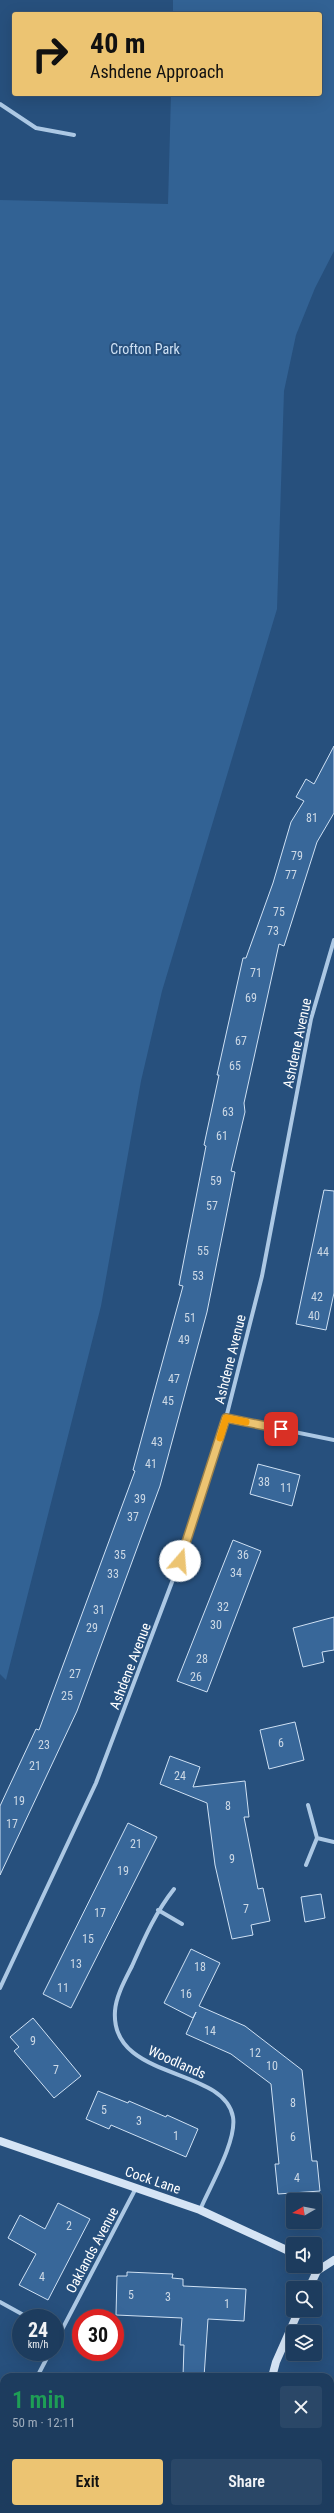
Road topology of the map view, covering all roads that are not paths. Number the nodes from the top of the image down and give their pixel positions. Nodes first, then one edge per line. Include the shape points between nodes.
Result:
1 (0, 104) edge
2 (74, 135) dead end
3 (334, 940) edge
4 (226, 1418) junction
5 (334, 1440) edge
6 (308, 1805) dead end
7 (317, 1838) junction
8 (334, 1842) edge
9 (306, 1865) dead end
10 (174, 1889) dead end
11 (158, 1910) junction
12 (182, 1924) dead end
13 (0, 1988) edge
14 (0, 2141) edge
15 (136, 2188) junction
16 (200, 2210) junction
17 (286, 2250) edge
18 (334, 2260) edge
19 (322, 2265) edge
20 (0, 2302) edge
21 (13, 2309) edge
22 (296, 2317) edge
23 (64, 2321) edge
24 (45, 2361) edge
25 (39, 2373) edge
26 (273, 2373) edge

1 - 2 street via 36,128
3 - 4 street, Ashdene Avenue via 311,1019 262,1276
4 - 5 street
4 - 13 street, Ashdene Avenue via 180,1561 96,1783
6 - 7 street
7 - 8 street
7 - 9 street
10 - 11 street, Woodlands
11 - 12 street
11 - 16 street, Woodlands via 120,1992 114,2010 115,2028 135,2056 221,2096 232,2115 233,2137
14 - 15 main road, Cock Lane
15 - 16 main road, Cock Lane
15 - 23 street, Oaklands Avenue
16 - 17 main road, Cock Lane
18 - 19 main road
20 - 21 street
22 - 26 main road
24 - 25 street

